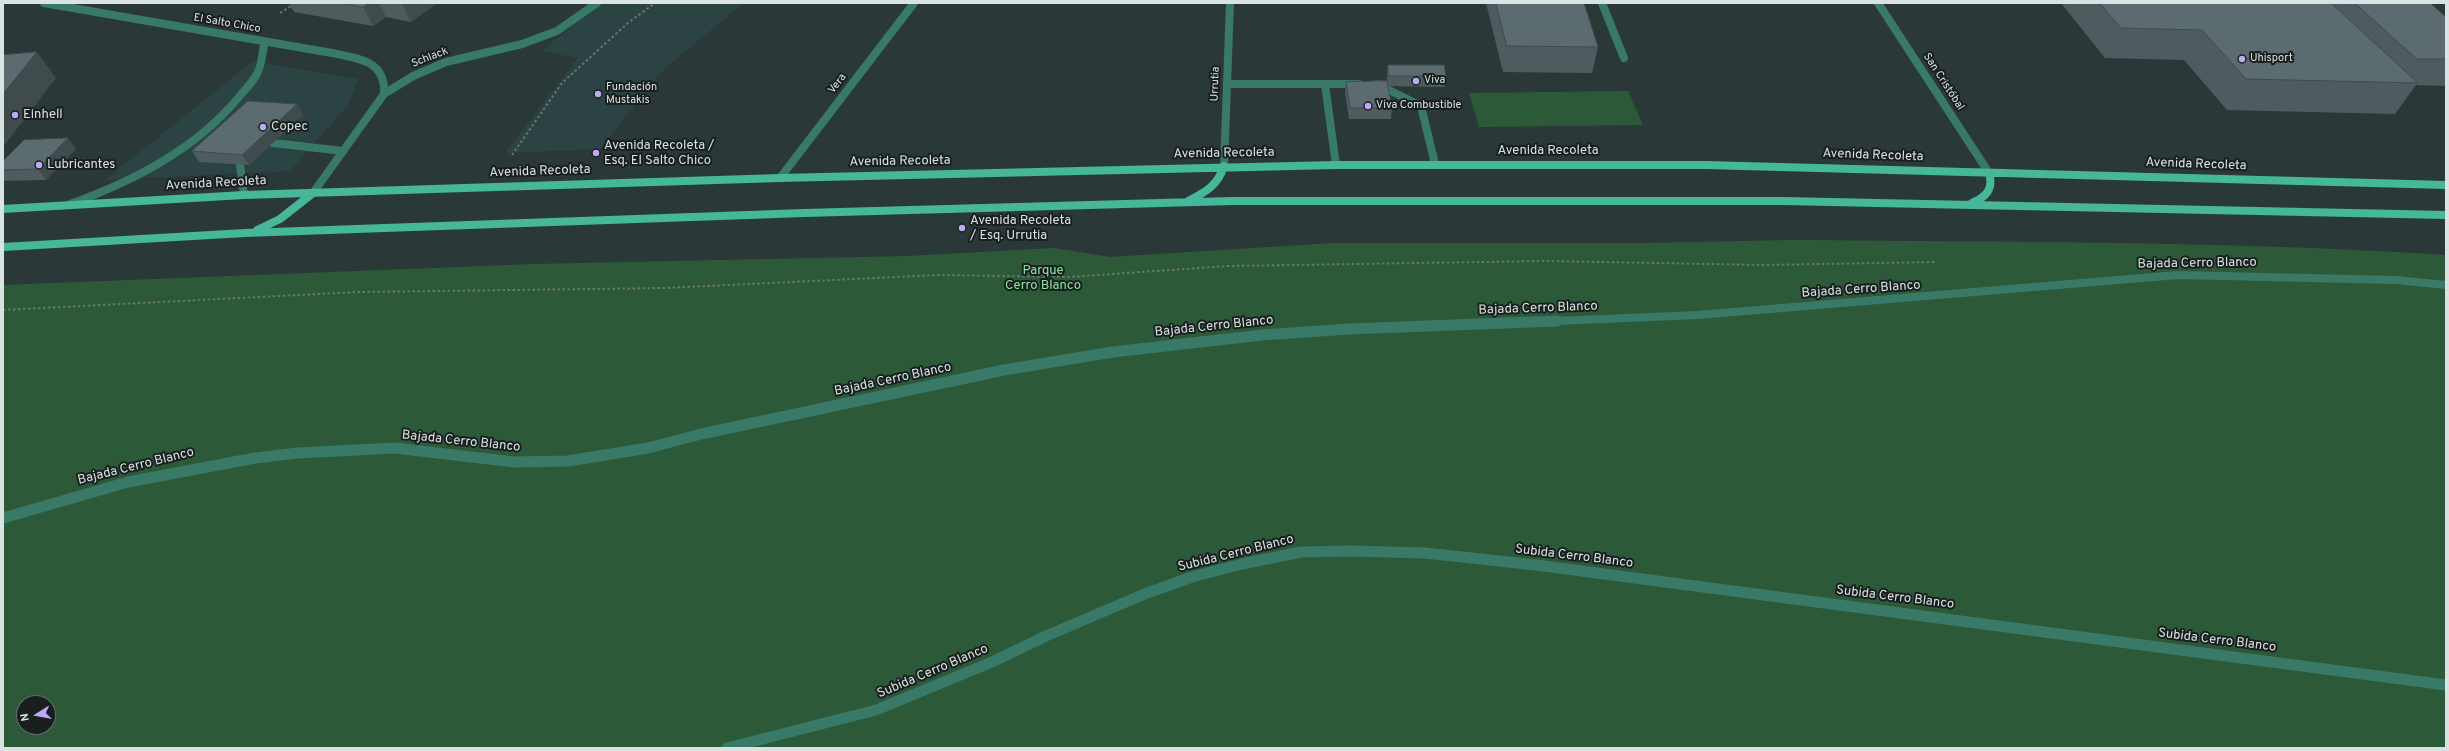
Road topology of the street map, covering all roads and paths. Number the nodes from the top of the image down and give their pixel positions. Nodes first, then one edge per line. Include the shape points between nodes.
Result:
1 (44, 3) edge
2 (597, 3) edge
3 (655, 3) edge
4 (914, 3) edge
5 (1230, 3) edge
6 (1602, 3) edge
7 (1878, 3) edge
8 (265, 42) junction
9 (1624, 58) dead end
10 (1228, 84) junction
11 (1325, 84) junction
12 (384, 94) junction
13 (199, 138) junction
14 (211, 139) edge
15 (273, 143) dead end
16 (343, 151) junction
17 (507, 161) dead end
18 (1435, 164) junction
19 (240, 165) edge
20 (1336, 165) junction
21 (1224, 166) junction
22 (1989, 172) junction
23 (780, 178) junction
24 (2446, 185) edge
25 (312, 193) junction
26 (244, 195) junction
27 (1184, 203) junction
28 (70, 204) junction
29 (1969, 204) junction
30 (3, 209) edge
31 (2446, 215) edge
32 (245, 233) junction
33 (3, 247) edge
34 (1940, 262) dead end
35 (2446, 285) edge
36 (3, 310) edge
37 (3, 518) edge
38 (2446, 685) edge
39 (727, 748) edge

1 - 8 street, El Salto Chico
2 - 12 street, Schlack via 557,30 522,44 446,62 413,76
3 - 17 path via 629,22 562,83
4 - 23 street, Vera
5 - 10 street, Urrutia
6 - 9 street
7 - 22 street, San Cristóbal
8 - 12 street, El Salto Chico via 361,60 382,73 386,83
8 - 13 street via 257,74 232,109
10 - 11 street
10 - 21 street, Urrutia
11 - 18 street via 1377,84 1421,106
11 - 20 street
12 - 16 street, Schlack
13 - 14 street
13 - 28 street via 144,171
15 - 16 street
16 - 25 street, Schlack
18 - 20 main road, Avenida Recoleta
18 - 22 main road, Avenida Recoleta via 1706,165
19 - 26 street
20 - 21 main road, Avenida Recoleta
21 - 23 main road, Avenida Recoleta
21 - 27 main road via 1220,182
22 - 24 main road, Avenida Recoleta
22 - 29 main road via 1992,186 1989,193
23 - 25 main road, Avenida Recoleta
25 - 26 main road, Avenida Recoleta
25 - 32 main road via 292,213 270,225
26 - 28 main road, Avenida Recoleta
27 - 29 main road via 1736,201
27 - 32 main road via 804,213
28 - 30 main road, Avenida Recoleta
29 - 31 main road
32 - 33 main road
34 - 36 path via 1763,265 1545,261 1228,266 1069,277 938,275 665,288 366,292
35 - 37 street, Bajada Cerro Blanco via 2396,280 2178,275 1698,316 1255,335 1112,352 1004,370 701,434 654,448 601,458 519,462 394,448 258,456 181,468 121,482
38 - 39 street, Subida Cerro Blanco via 1425,553 1308,552 1242,564 1192,577 1104,611 992,662 876,710

